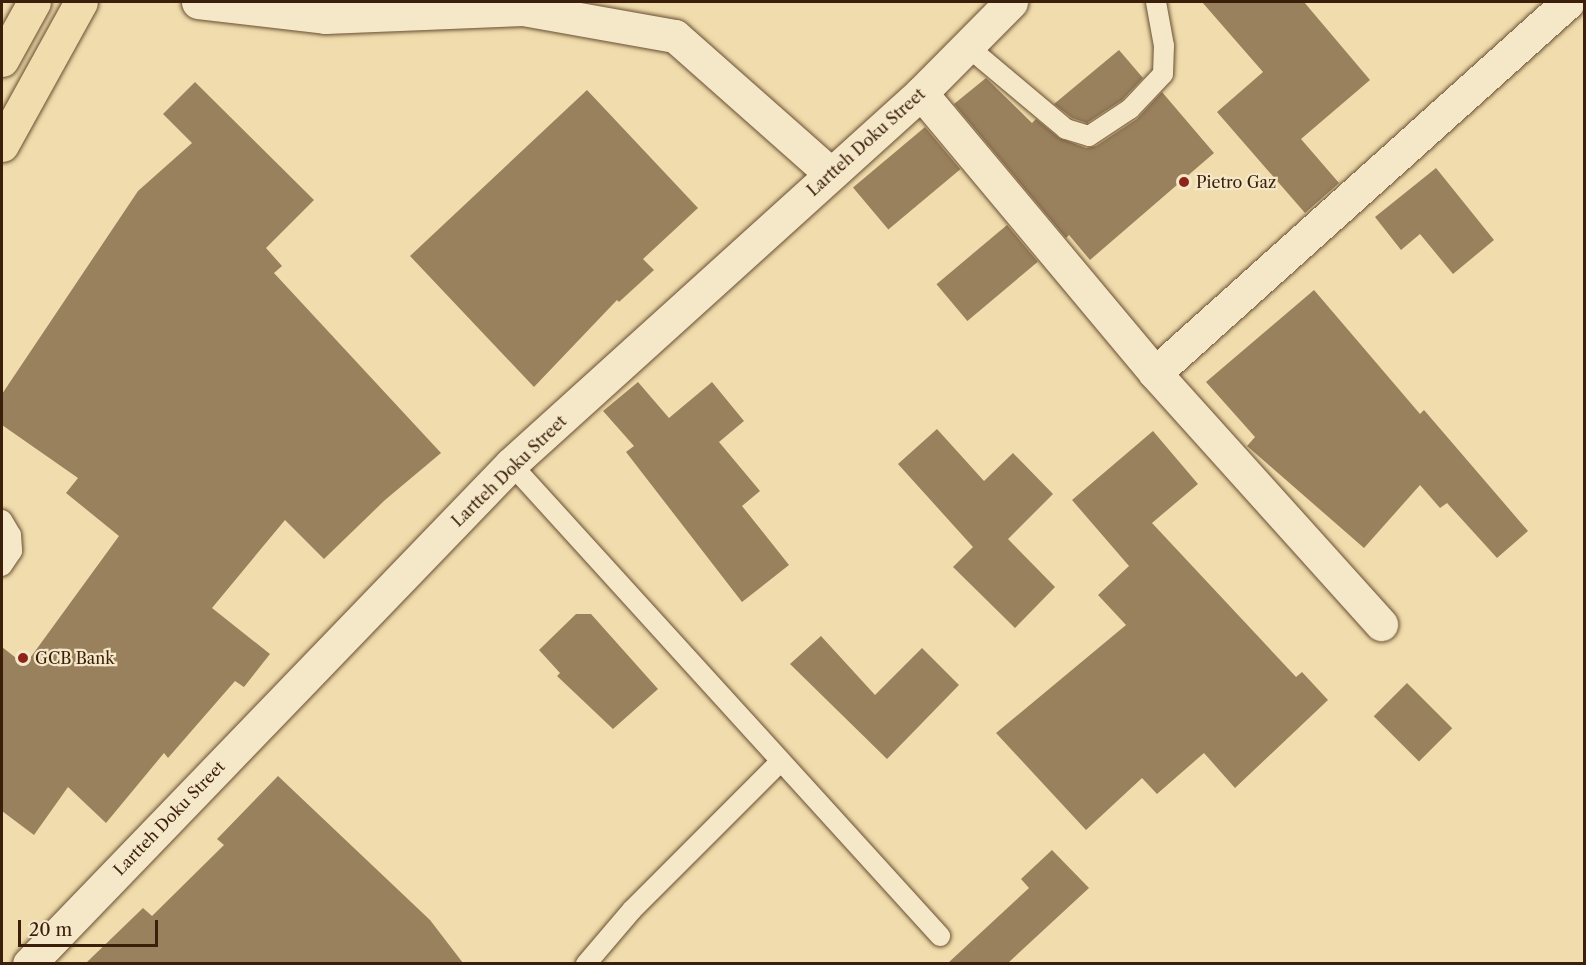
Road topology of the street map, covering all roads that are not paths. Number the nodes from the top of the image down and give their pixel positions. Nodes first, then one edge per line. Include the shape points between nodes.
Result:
1 (34, 2) edge
2 (81, 2) edge
3 (198, 2) edge
4 (1011, 2) edge
5 (1156, 2) edge
6 (1568, 2) edge
7 (967, 46) junction
8 (2, 60) edge
9 (921, 93) junction
10 (2, 145) edge
11 (831, 174) junction
12 (1155, 373) junction
13 (512, 464) junction
14 (2, 520) edge
15 (2, 566) edge
16 (1381, 624) dead end
17 (779, 763) junction
18 (940, 936) dead end
19 (29, 963) edge
20 (585, 963) edge

1 - 8 main road
2 - 10 main road
3 - 11 street via 325,17 523,9 675,36
4 - 7 street, Lartteh Doku Street
5 - 7 lane via 1164,46 1163,74 1130,109 1089,136 1066,129
6 - 12 street
7 - 9 street, Lartteh Doku Street
9 - 11 street, Lartteh Doku Street
9 - 12 street
11 - 13 street, Lartteh Doku Street
12 - 16 street
13 - 17 lane
13 - 19 street, Lartteh Doku Street
14 - 15 lane via 11,535 12,551
17 - 18 lane
17 - 20 lane via 632,910

